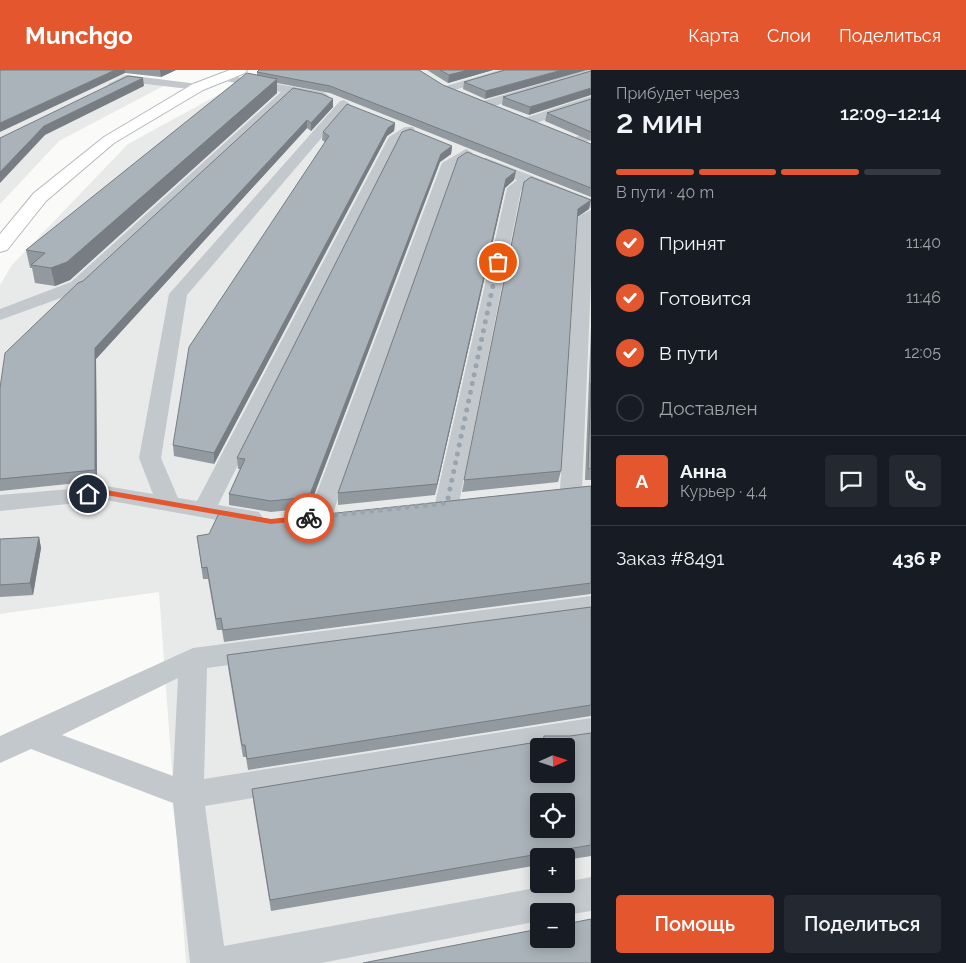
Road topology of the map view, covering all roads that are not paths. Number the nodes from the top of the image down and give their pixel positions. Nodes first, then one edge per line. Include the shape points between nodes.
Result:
1 (241, 70) edge
2 (512, 70) edge
3 (591, 72) edge
4 (220, 78) junction
5 (198, 88) junction
6 (290, 90) junction
7 (100, 91) edge
8 (591, 100) edge
9 (484, 106) junction
10 (502, 112) edge
11 (406, 129) edge
12 (548, 130) edge
13 (591, 136) edge
14 (591, 148) edge
15 (528, 178) junction
16 (591, 204) edge
17 (591, 215) edge
18 (0, 246) edge
19 (0, 315) edge
20 (571, 490) edge
21 (0, 503) edge
22 (446, 503) edge
23 (169, 504) junction
24 (204, 510) junction
25 (320, 516) edge
26 (271, 522) edge
27 (591, 606) edge
28 (193, 659) junction
29 (591, 730) edge
30 (31, 736) junction
31 (0, 750) edge
32 (188, 795) junction
33 (591, 894) edge
34 (208, 963) edge
35 (227, 963) edge

1 - 4 main road
2 - 9 lane via 443,87
3 - 9 lane
4 - 5 main road
4 - 6 lane
5 - 7 lane via 126,78
5 - 18 main road via 109,140 40,198
6 - 19 lane via 77,286
6 - 23 lane via 325,96 348,106 178,294 150,458
8 - 12 lane via 525,120
9 - 10 lane
11 - 24 lane via 395,137
13 - 14 lane via 570,140
15 - 16 lane
15 - 22 lane via 514,188
15 - 25 lane via 458,150 449,163
17 - 20 lane via 586,218
21 - 23 lane via 106,492
23 - 24 lane
24 - 26 lane
27 - 28 lane
28 - 30 lane
28 - 32 lane
29 - 32 lane
30 - 31 lane
30 - 32 lane
32 - 34 lane
33 - 35 lane

